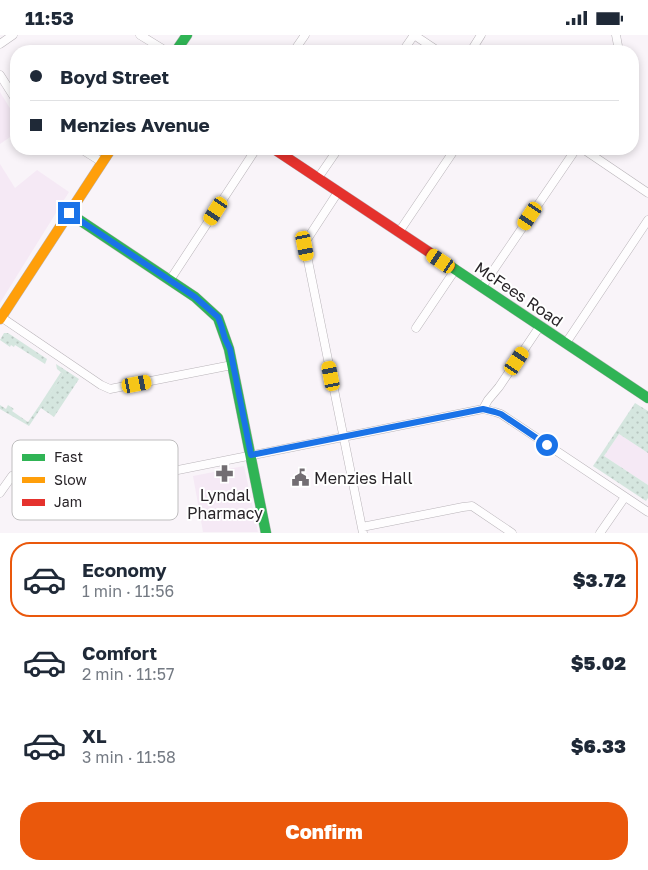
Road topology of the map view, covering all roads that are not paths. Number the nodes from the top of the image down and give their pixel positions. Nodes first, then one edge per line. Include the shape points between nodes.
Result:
1 (14, 35) edge
2 (140, 35) edge
3 (414, 35) edge
4 (0, 44) edge
5 (156, 45) edge
6 (429, 45) edge
7 (0, 75) edge
8 (10, 91) edge
9 (90, 155) edge
10 (108, 155) edge
11 (252, 155) edge
12 (283, 155) edge
13 (334, 155) edge
14 (451, 155) edge
15 (572, 155) edge
16 (591, 155) edge
17 (102, 163) junction
18 (318, 178) junction
19 (338, 192) junction
20 (648, 193) edge
21 (69, 213) junction
22 (648, 220) edge
23 (399, 233) junction
24 (455, 270) junction
25 (170, 280) junction
26 (482, 287) junction
27 (0, 318) edge
28 (540, 326) junction
29 (416, 328) dead end
30 (566, 343) junction
31 (232, 365) junction
32 (499, 387) junction
33 (648, 398) edge
34 (483, 409) junction
35 (494, 411) junction
36 (343, 437) junction
37 (251, 455) junction
38 (178, 470) edge
39 (12, 476) edge
40 (0, 493) edge
41 (625, 497) junction
42 (648, 512) edge
43 (362, 530) edge
44 (266, 533) edge
45 (512, 533) edge
46 (600, 533) edge

1 - 4 street
2 - 5 street
3 - 6 street
7 - 8 street
9 - 17 street
10 - 17 street
11 - 25 street
12 - 18 street, McFees Road
13 - 18 street
14 - 23 street
15 - 26 street
16 - 20 street
17 - 21 street
18 - 19 street, McFees Road
19 - 23 street, McFees Road
19 - 36 street via 305,246
21 - 25 street
21 - 27 street
22 - 30 street
23 - 24 street, McFees Road
24 - 26 street, McFees Road
24 - 29 street
25 - 31 street via 210,303 222,315 228,328
26 - 28 street, McFees Road
27 - 31 street via 110,389
28 - 30 street, McFees Road
28 - 32 street
30 - 33 street, McFees Road
31 - 37 street
32 - 34 street
32 - 35 street
34 - 35 street
34 - 36 street
35 - 41 street
36 - 37 street
36 - 43 street
37 - 38 street
37 - 44 street
39 - 40 street
41 - 42 street
41 - 46 street
43 - 45 street via 472,506

